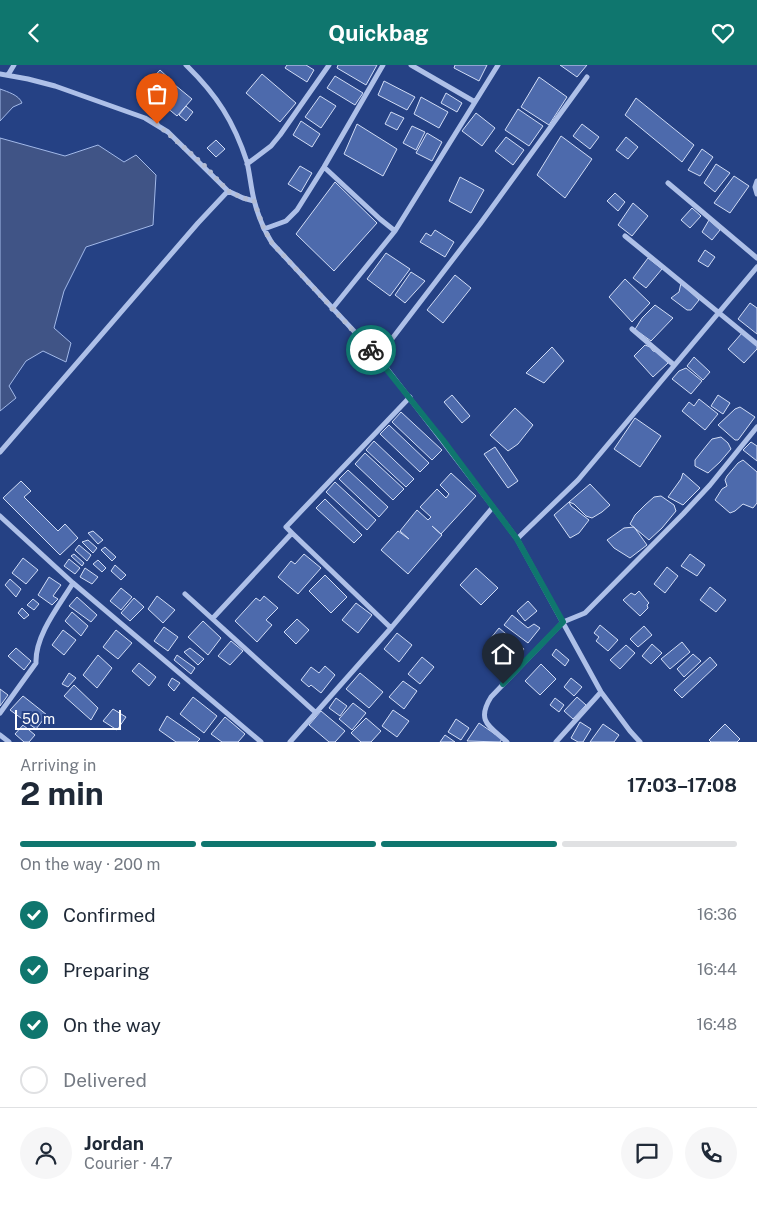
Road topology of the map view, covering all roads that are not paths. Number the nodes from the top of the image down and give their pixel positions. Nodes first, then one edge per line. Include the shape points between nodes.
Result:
1 (14, 65) edge
2 (188, 65) edge
3 (329, 65) edge
4 (383, 65) edge
5 (411, 65) edge
6 (498, 65) edge
7 (0, 74) edge
8 (8, 75) junction
9 (587, 77) dead end
10 (475, 102) junction
11 (247, 164) junction
12 (324, 167) junction
13 (757, 181) edge
14 (668, 183) dead end
15 (228, 191) junction
16 (757, 194) edge
17 (254, 201) junction
18 (264, 229) junction
19 (395, 231) junction
20 (625, 236) dead end
21 (757, 258) edge
22 (757, 267) edge
23 (332, 309) junction
24 (720, 313) junction
25 (632, 329) dead end
26 (757, 344) edge
27 (378, 357) junction
28 (674, 365) junction
29 (410, 397) junction
30 (757, 427) edge
31 (0, 451) edge
32 (493, 507) junction
33 (0, 516) edge
34 (292, 533) junction
35 (517, 539) junction
36 (73, 583) junction
37 (185, 594) dead end
38 (213, 618) junction
39 (563, 622) junction
40 (391, 628) junction
41 (601, 692) junction
42 (316, 712) junction
43 (0, 713) edge
44 (0, 735) edge
45 (9, 742) edge
46 (261, 742) edge
47 (290, 742) edge
48 (507, 742) edge
49 (556, 742) edge
50 (640, 742) edge

1 - 8 street
2 - 11 street via 224,109
3 - 11 street via 271,146
4 - 12 street
5 - 10 street
6 - 10 street
7 - 8 street
8 - 15 street via 55,86 151,121 168,133
9 - 27 street via 480,225
10 - 19 street
11 - 17 street
12 - 18 street via 297,210 286,221
12 - 19 street
13 - 16 street
14 - 21 street
15 - 17 street
15 - 31 street
17 - 18 street
18 - 23 street via 272,243
19 - 23 street
20 - 24 street
22 - 24 street
23 - 27 street
24 - 26 street
24 - 28 street
25 - 28 street
27 - 29 street
28 - 35 street via 578,480
29 - 32 street
29 - 34 street via 286,527
30 - 39 street via 683,515 585,613
32 - 35 street
32 - 40 street
33 - 36 street
34 - 38 street
34 - 40 street
35 - 39 street
36 - 43 street via 45,631 36,663
36 - 46 street
37 - 38 street
38 - 42 street
39 - 41 street
39 - 48 street via 486,705 486,723
40 - 42 street
41 - 49 street
41 - 50 street
42 - 47 street
44 - 45 street

